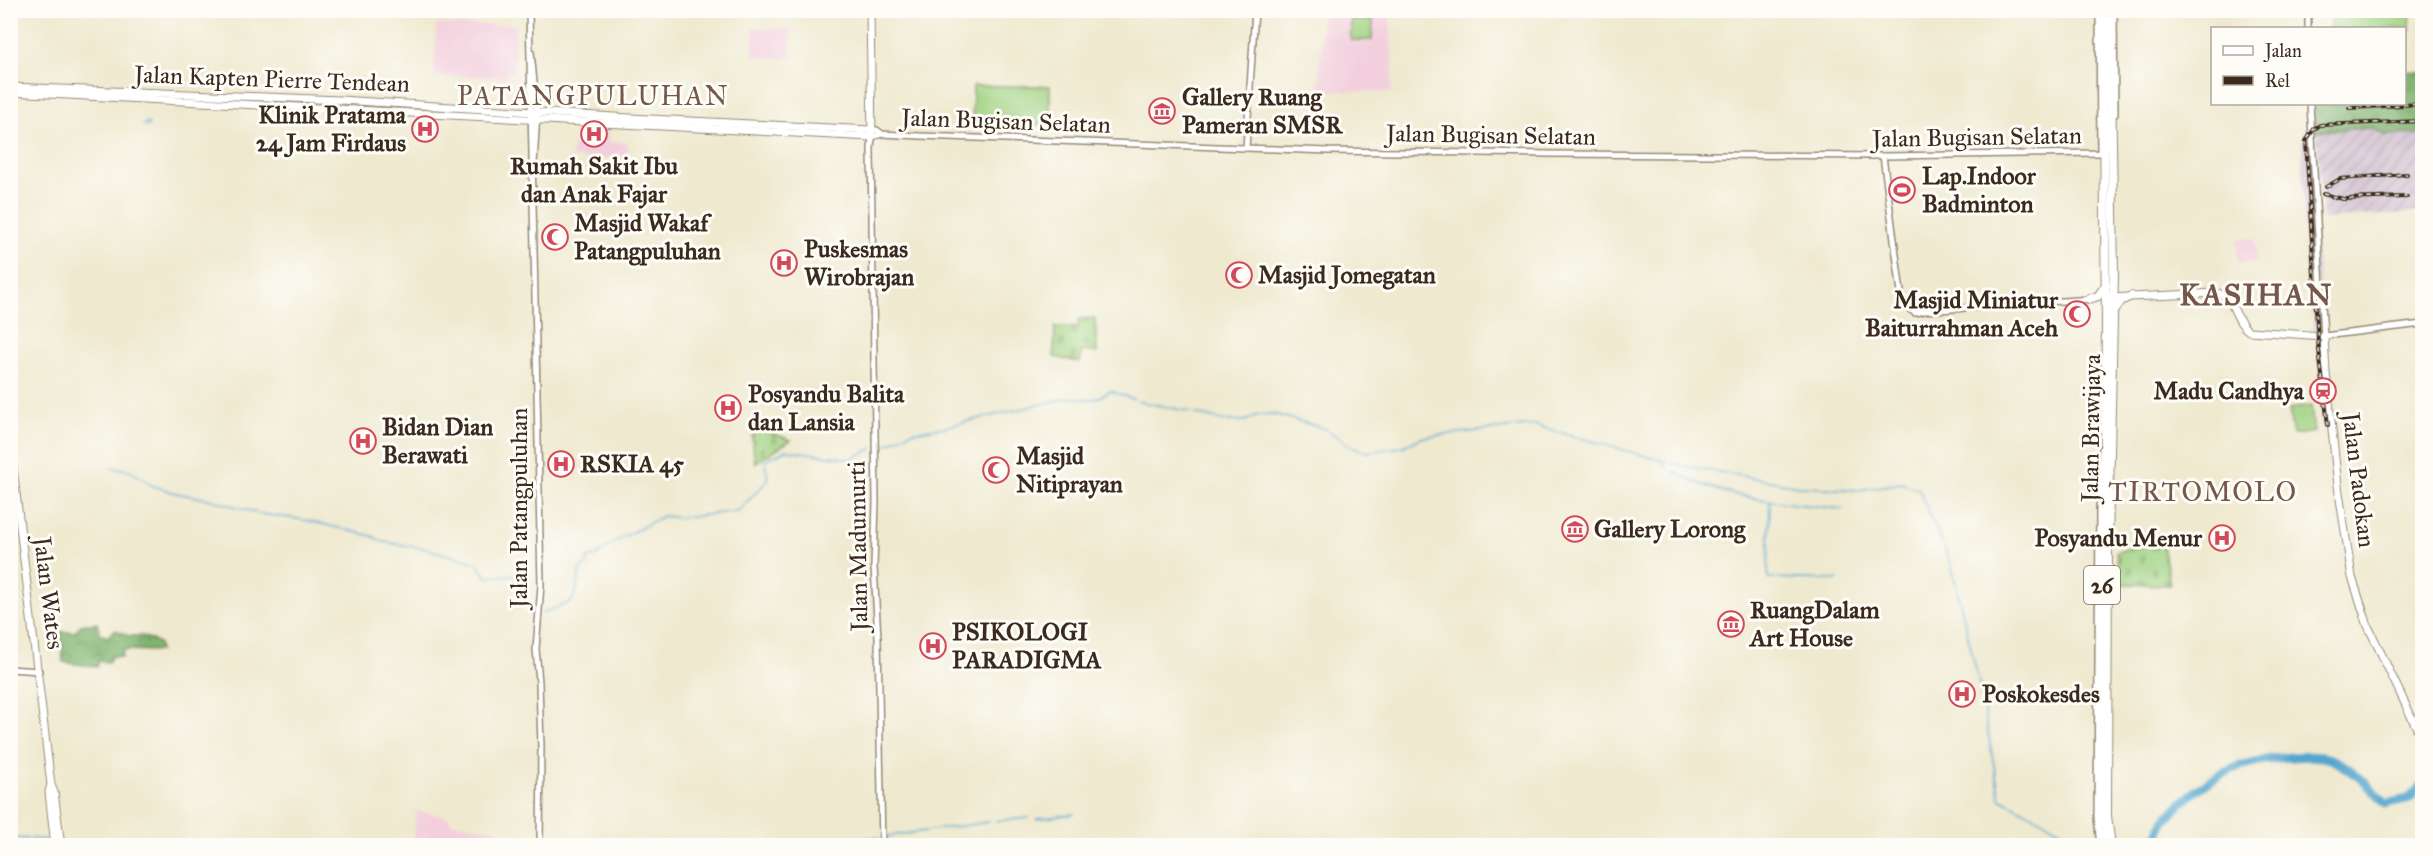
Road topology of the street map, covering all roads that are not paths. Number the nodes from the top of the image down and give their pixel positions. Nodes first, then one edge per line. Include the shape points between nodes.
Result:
1 (529, 10) edge
2 (870, 10) edge
3 (1255, 10) edge
4 (2101, 10) edge
5 (2112, 10) edge
6 (2308, 10) edge
7 (2308, 27) edge
8 (10, 87) edge
9 (10, 92) edge
10 (2310, 105) edge
11 (534, 116) junction
12 (872, 134) junction
13 (1246, 148) junction
14 (2100, 153) junction
15 (1883, 156) junction
16 (2105, 224) junction
17 (2110, 283) junction
18 (2131, 296) junction
19 (2110, 298) junction
20 (2089, 299) junction
21 (2110, 312) junction
22 (2422, 324) edge
23 (2324, 336) junction
24 (10, 443) edge
25 (10, 669) edge
26 (39, 671) junction
27 (2422, 740) edge
28 (51, 785) junction
29 (882, 840) edge
30 (2110, 841) edge
31 (55, 846) edge
32 (61, 846) edge
33 (540, 846) edge

1 - 11 street, Jalan Patangpuluhan
2 - 12 main road
3 - 13 street
4 - 14 street
4 - 16 highway, Jalan Brawijaya / 26
5 - 17 highway, Jalan Brawijaya / 26
6 - 7 street
8 - 11 main road, Jalan Kapten Pierre Tendean via 340,100
9 - 11 main road, Jalan Kapten Pierre Tendean
10 - 23 street, Jalan Padokan
11 - 12 main road
11 - 33 street, Jalan Patangpuluhan via 541,585 536,649
12 - 13 street, Jalan Bugisan Selatan via 877,130 882,134
12 - 29 street, Jalan Madumurti via 874,567
13 - 15 street, Jalan Bugisan Selatan
14 - 15 street, Jalan Bugisan Selatan
14 - 16 highway
15 - 20 street via 1903,305 1915,313
16 - 17 highway, Jalan Brawijaya / 26
17 - 18 highway
17 - 19 highway, Jalan Brawijaya / 26
17 - 20 highway via 2098,296
18 - 19 main road
18 - 21 highway
18 - 23 main road via 2218,293 2229,300 2248,331
19 - 20 street
19 - 21 highway, Jalan Brawijaya / 26
20 - 21 highway
21 - 30 highway, Jalan Brawijaya / 26 via 2114,397
21 - 30 highway, Jalan Brawijaya / 26 via 2104,434 2101,806
22 - 23 street
23 - 27 main road, Jalan Padokan via 2338,486 2352,577 2368,626
24 - 26 main road, Jalan Wates
25 - 26 street
26 - 28 main road, Jalan Wates
28 - 31 main road, Jalan Wates
28 - 32 main road, Jalan Wates

